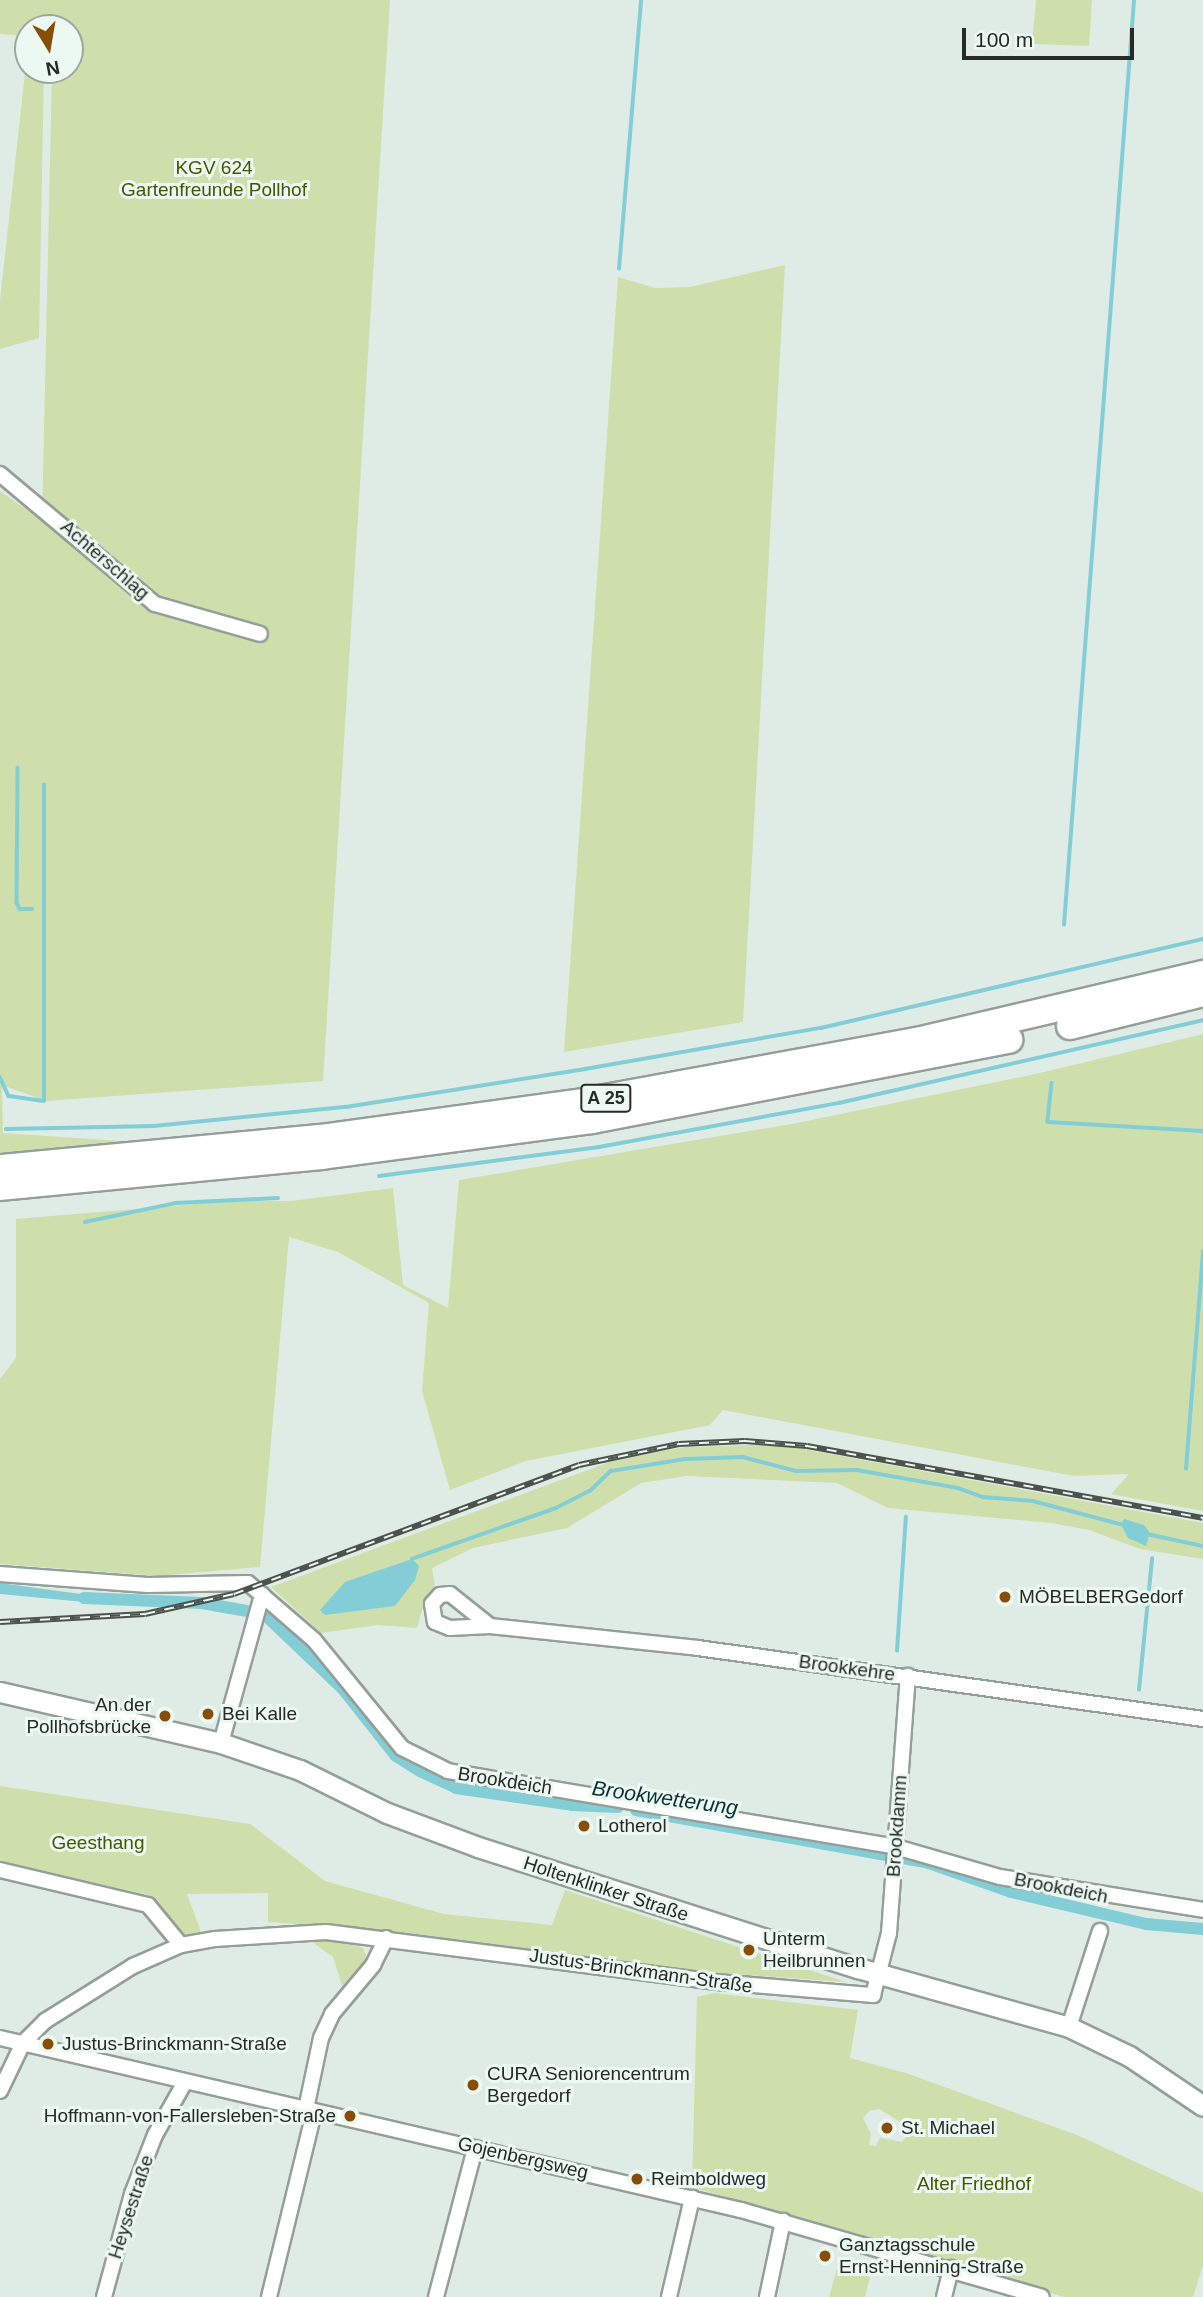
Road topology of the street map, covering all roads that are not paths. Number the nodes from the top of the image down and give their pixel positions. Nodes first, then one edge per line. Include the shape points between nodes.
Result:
1 (0, 474) edge
2 (260, 634) dead end
3 (1203, 974) edge
4 (1203, 993) edge
5 (0, 1168) edge
6 (0, 1187) edge
7 (0, 1574) edge
8 (259, 1607) junction
9 (490, 1626) dead end
10 (908, 1676) junction
11 (0, 1692) edge
12 (1203, 1719) edge
13 (220, 1743) junction
14 (895, 1855) junction
15 (0, 1870) edge
16 (1203, 1910) edge
17 (1100, 1931) dead end
18 (386, 1938) junction
19 (181, 1945) junction
20 (881, 1975) junction
21 (1069, 2027) junction
22 (0, 2038) edge
23 (23, 2043) junction
24 (185, 2082) junction
25 (0, 2091) edge
26 (1203, 2106) edge
27 (310, 2111) junction
28 (475, 2148) junction
29 (692, 2198) junction
30 (783, 2221) junction
31 (951, 2268) junction
32 (104, 2297) edge
33 (270, 2297) edge
34 (436, 2297) edge
35 (669, 2297) edge
36 (767, 2297) edge
37 (944, 2297) edge
38 (1042, 2297) edge

1 - 2 street, Achterschlag via 155,604
3 - 5 highway, A 25 via 917,1041 589,1101 320,1138
4 - 6 highway, A 25 via 919,1059 593,1120 321,1156
7 - 8 street, Brookdeich via 148,1585 245,1582
8 - 13 street
8 - 14 street, Brookdeich via 314,1640 402,1748 435,1767
9 - 10 street, Brookkehre
10 - 12 street, Brookkehre
10 - 14 street, Brookdamm
11 - 13 main road, Holtenklinker Straße
13 - 20 main road, Holtenklinker Straße via 300,1770 387,1813 478,1847
14 - 16 street, Brookdeich
14 - 20 street, Brookdamm
15 - 19 street via 148,1905
17 - 21 street
18 - 19 street, Justus-Brinckmann-Straße via 269,1934
18 - 20 street, Justus-Brinckmann-Straße via 852,1996 875,1994
18 - 27 street via 373,1965 331,2014 321,2038
19 - 23 street, Justus-Brinckmann-Straße via 88,1992 45,2021
20 - 21 main road, Holtenklinker Straße
21 - 26 main road, Holtenklinker Straße via 1129,2056
22 - 23 street, Gojenbergsweg
23 - 24 street, Gojenbergsweg
23 - 25 street, Justus-Brinckmann-Straße
24 - 27 street, Gojenbergsweg
24 - 32 street, Heysestraße via 155,2135 132,2193
27 - 28 street, Gojenbergsweg
27 - 33 street
28 - 29 street, Gojenbergsweg
28 - 34 street
29 - 30 street, Gojenbergsweg
29 - 35 street
30 - 31 street, Gojenbergsweg
30 - 36 street
31 - 37 street
31 - 38 street, Gojenbergsweg

